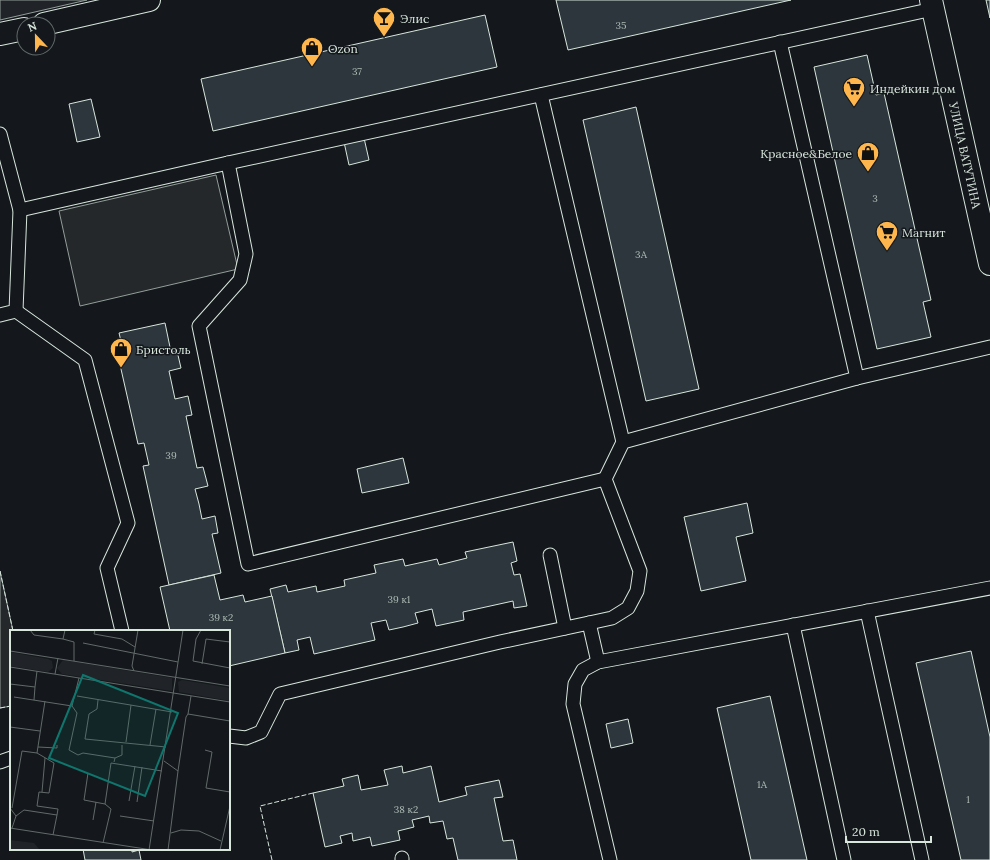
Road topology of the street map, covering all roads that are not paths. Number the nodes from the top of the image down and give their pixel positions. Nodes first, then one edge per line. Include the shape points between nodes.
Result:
1 (149, 0) edge
2 (932, 4) edge
3 (56, 21) edge
4 (16, 31) edge
5 (0, 34) edge
6 (780, 42) junction
7 (541, 95) junction
8 (0, 134) edge
9 (228, 163) junction
10 (20, 210) junction
11 (990, 264) edge
12 (16, 311) junction
13 (0, 315) edge
14 (990, 347) edge
15 (857, 378) junction
16 (623, 442) junction
17 (605, 479) junction
18 (550, 555) dead end
19 (990, 588) edge
20 (867, 611) junction
21 (589, 623) junction
22 (793, 625) junction
23 (565, 628) junction
24 (122, 630) edge
25 (598, 662) junction
26 (230, 736) edge
27 (10, 758) edge
28 (0, 762) edge
29 (610, 860) edge
30 (844, 860) edge
31 (922, 860) edge

1 - 3 street
2 - 6 lane
2 - 11 street, УЛИЦА ВАТУТИНА
4 - 5 street
6 - 7 lane
6 - 15 lane
7 - 9 lane
7 - 16 lane
8 - 10 lane
9 - 10 lane via 197,174
9 - 17 lane via 246,254 240,280 199,326 248,564
10 - 12 lane
12 - 13 lane
12 - 24 lane via 85,360 128,523 107,568
14 - 15 lane
15 - 16 lane
16 - 17 lane
17 - 21 lane via 640,571 636,591 628,608 612,618
18 - 23 lane
19 - 20 lane
20 - 22 lane
20 - 31 lane
21 - 23 lane
21 - 25 lane
22 - 25 lane
22 - 30 lane
23 - 26 lane via 280,694 261,732 246,738
25 - 29 lane via 583,670 575,684 573,704
27 - 28 lane

